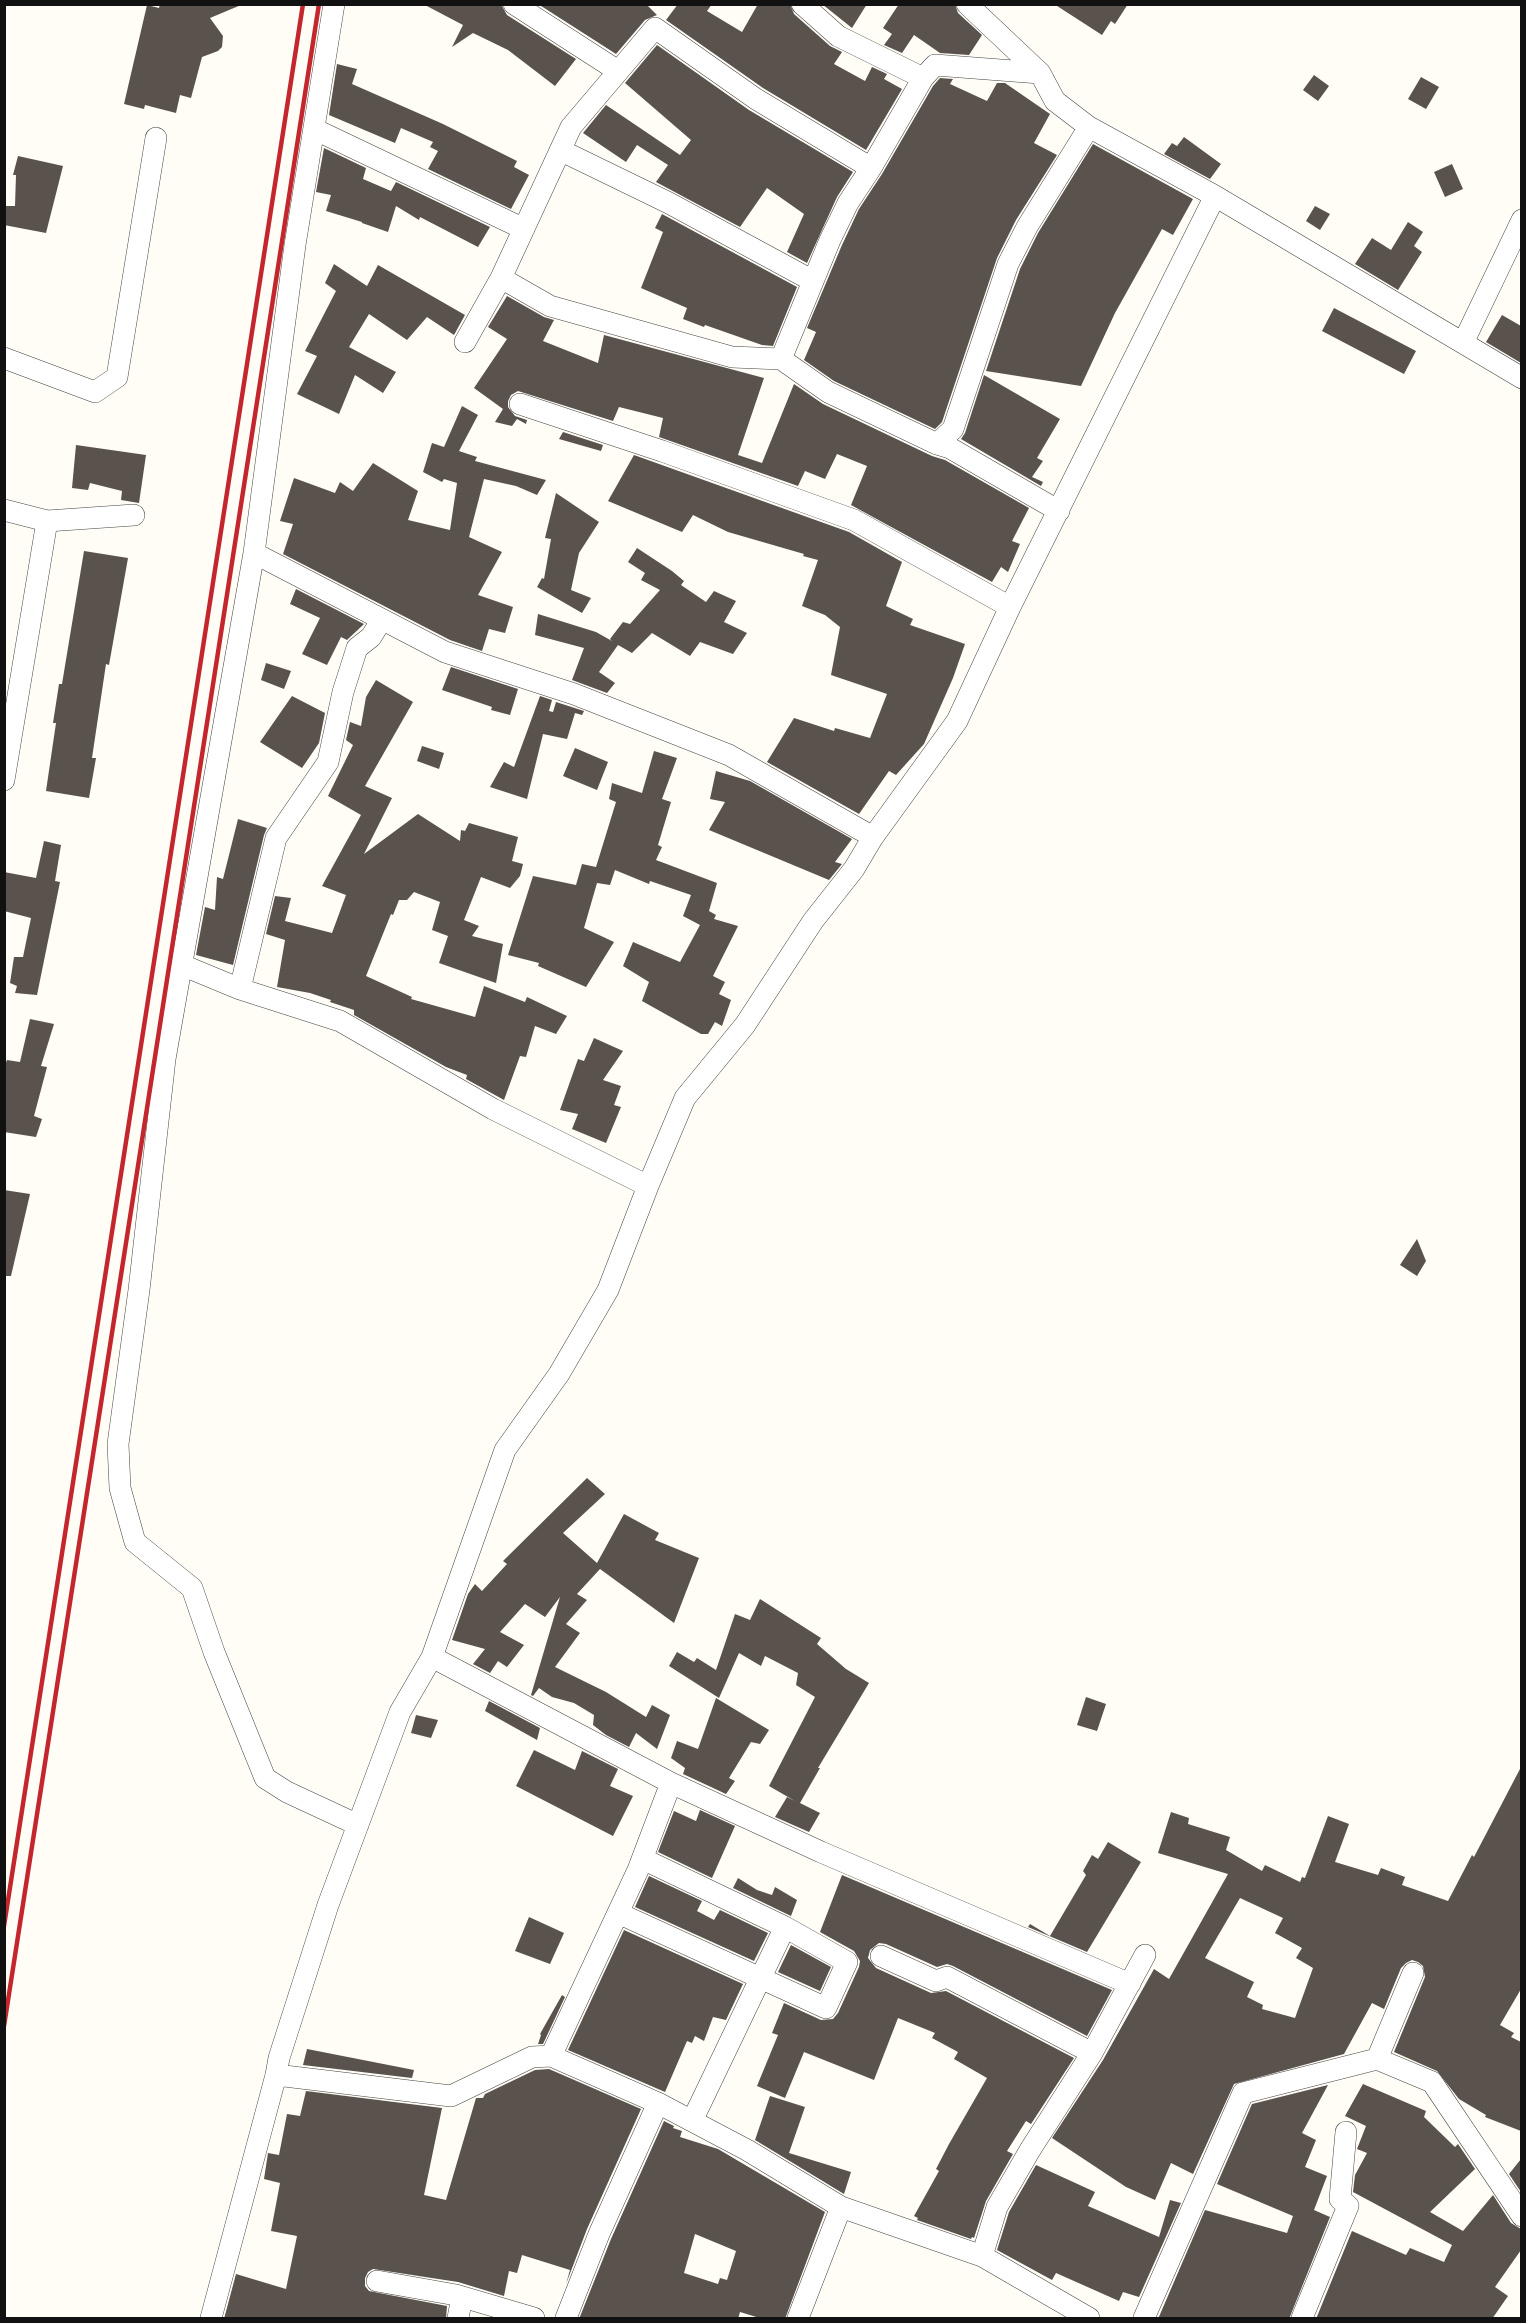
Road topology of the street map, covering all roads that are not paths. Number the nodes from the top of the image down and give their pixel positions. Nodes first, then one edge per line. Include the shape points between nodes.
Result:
1 (334, 4) edge
2 (514, 4) edge
3 (802, 4) edge
4 (966, 4) edge
5 (618, 71) junction
6 (1041, 73) junction
7 (923, 78) junction
8 (1089, 127) junction
9 (314, 129) junction
10 (156, 138) dead end
11 (560, 150) junction
12 (871, 168) junction
13 (1215, 196) junction
14 (1521, 220) edge
15 (524, 229) junction
16 (501, 278) junction
17 (813, 281) junction
18 (465, 342) dead end
19 (1463, 344) junction
20 (4, 358) edge
21 (781, 359) junction
22 (1521, 378) edge
23 (519, 404) dead end
24 (937, 444) junction
25 (4, 510) edge
26 (1059, 511) junction
27 (134, 514) dead end
28 (47, 521) junction
29 (254, 553) junction
30 (1010, 607) junction
31 (381, 621) junction
32 (4, 780) edge
33 (873, 837) junction
34 (182, 965) junction
35 (240, 989) junction
36 (648, 1186) junction
37 (432, 1657) junction
38 (671, 1783) junction
39 (358, 1825) junction
40 (643, 1859) junction
41 (618, 1913) junction
42 (785, 1927) junction
43 (1145, 1955) dead end
44 (881, 1956) dead end
45 (1413, 1973) dead end
46 (761, 1976) junction
47 (1130, 1984) junction
48 (1092, 2053) junction
49 (551, 2056) junction
50 (1377, 2059) junction
51 (276, 2075) junction
52 (658, 2103) junction
53 (692, 2121) junction
54 (1347, 2132) dead end
55 (840, 2207) junction
56 (1521, 2216) edge
57 (982, 2256) junction
58 (377, 2281) dead end
59 (462, 2297) junction
60 (212, 2319) edge
61 (458, 2319) edge
62 (534, 2319) edge
63 (566, 2319) edge
64 (798, 2319) edge
65 (1089, 2319) edge
66 (1144, 2319) edge
67 (1302, 2319) edge

1 - 9 street
2 - 5 street
3 - 7 street via 838,36
4 - 6 street
5 - 11 street via 571,127
5 - 12 street via 655,28 756,99
6 - 7 street via 935,65
6 - 8 street via 1054,101
7 - 12 street
8 - 13 street
8 - 24 street via 1008,264 953,429
9 - 15 street
9 - 29 street
10 - 20 street via 117,377 95,392
11 - 15 street
11 - 17 street via 669,203
12 - 17 street via 848,204
13 - 19 street
13 - 26 street
14 - 19 street
15 - 16 street
16 - 18 street
16 - 21 street via 550,306 732,357
17 - 21 street
19 - 22 street
21 - 24 street via 828,392
23 - 30 street via 854,520
24 - 26 street
25 - 28 street
26 - 30 street
27 - 28 street
28 - 32 street
29 - 31 street
29 - 34 street
30 - 33 street via 957,721
31 - 33 street via 445,652 574,694 729,755
31 - 35 street via 357,648 328,762 276,838
33 - 36 street via 745,1025 685,1098
34 - 35 street
34 - 39 street via 165,1059 118,1444 120,1488 135,1542 192,1588 265,1778
35 - 36 street via 340,1021 493,1109
36 - 37 street via 608,1290 559,1374 505,1450
37 - 38 street
37 - 39 street via 400,1712
38 - 40 street
38 - 47 street via 821,1852
39 - 51 street via 324,1916
40 - 41 street
40 - 42 street
41 - 46 street
41 - 49 street
42 - 46 street
42 - 46 street via 847,1962 826,2008
43 - 47 street
44 - 48 street via 936,1981 947,1977
45 - 50 street
46 - 53 street
47 - 48 street
48 - 57 street via 997,2206
49 - 51 street via 532,2058 451,2096
49 - 52 street
50 - 56 street via 1432,2082
50 - 66 street via 1243,2093
51 - 60 street
52 - 53 street
52 - 63 street
53 - 55 street
54 - 67 street via 1340,2199 1348,2206
55 - 57 street
55 - 64 street
57 - 65 street
58 - 59 street
59 - 61 street
59 - 62 street

